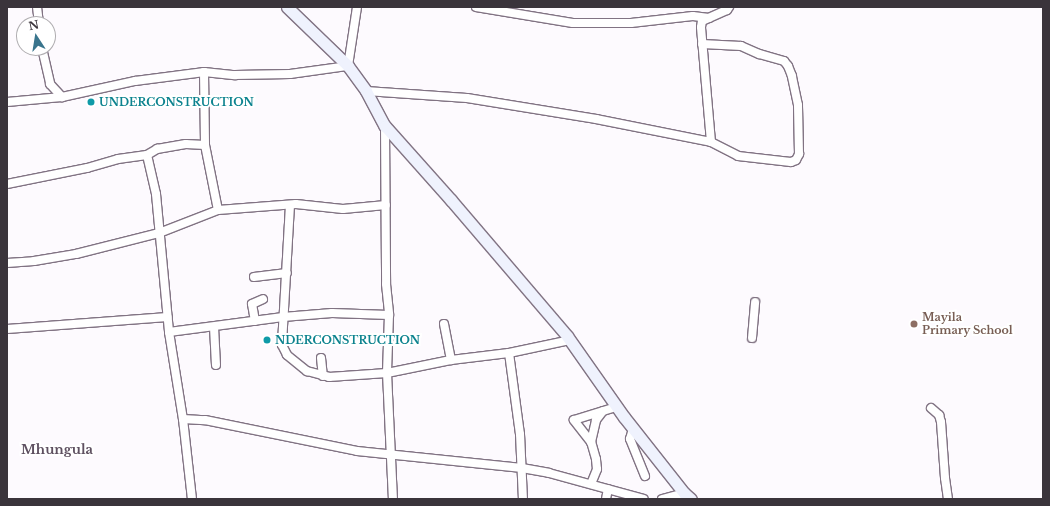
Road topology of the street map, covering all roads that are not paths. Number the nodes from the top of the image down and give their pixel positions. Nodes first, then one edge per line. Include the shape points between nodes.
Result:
1 (287, 7) edge
2 (357, 7) edge
3 (476, 7) edge
4 (729, 7) edge
5 (709, 18) junction
6 (702, 44) junction
7 (44, 56) edge
8 (348, 66) junction
9 (204, 72) junction
10 (50, 84) junction
11 (366, 91) junction
12 (62, 96) junction
13 (44, 99) junction
14 (7, 102) edge
15 (385, 126) junction
16 (711, 142) junction
17 (205, 145) junction
18 (147, 155) junction
19 (7, 184) edge
20 (290, 205) junction
21 (386, 205) junction
22 (218, 210) junction
23 (159, 233) junction
24 (7, 263) edge
25 (287, 273) junction
26 (254, 277) dead end
27 (263, 300) dead end
28 (755, 302) dead end
29 (389, 315) junction
30 (168, 317) junction
31 (283, 317) junction
32 (255, 321) junction
33 (444, 324) dead end
34 (214, 327) junction
35 (7, 329) edge
36 (169, 332) junction
37 (752, 338) dead end
38 (570, 340) junction
39 (509, 353) junction
40 (321, 358) dead end
41 (451, 360) junction
42 (216, 365) dead end
43 (387, 373) junction
44 (323, 376) junction
45 (616, 407) junction
46 (931, 408) dead end
47 (603, 411) junction
48 (183, 419) junction
49 (633, 430) junction
50 (591, 442) junction
51 (391, 456) junction
52 (522, 468) junction
53 (645, 476) dead end
54 (590, 484) junction
55 (608, 489) junction
56 (687, 496) edge
57 (192, 499) edge
58 (394, 499) edge
59 (523, 499) edge
60 (606, 499) edge
61 (644, 499) edge
62 (662, 499) edge
63 (948, 499) edge

1 - 8 street
2 - 8 street
3 - 5 street via 573,23 631,23 693,16
4 - 5 street
5 - 6 street via 701,24
6 - 16 street
6 - 16 street via 741,46 784,61 790,68 798,105 799,154 794,162 738,156
7 - 10 street
8 - 9 street via 290,74 235,75
8 - 11 street
9 - 12 street via 135,81
9 - 17 street
10 - 12 street
10 - 13 street
11 - 15 street
11 - 16 street via 467,98 596,119
12 - 13 street
13 - 14 street
15 - 21 street
15 - 38 street
17 - 18 street via 179,145 157,149
17 - 22 street
18 - 19 street
18 - 23 street via 156,194
20 - 21 street via 343,209
20 - 22 street
20 - 25 street
21 - 29 street via 386,284
22 - 23 street
23 - 24 street via 76,254
23 - 30 street
25 - 26 street
25 - 31 street
27 - 32 street via 252,304
28 - 37 street
29 - 31 street via 332,313
29 - 43 street
30 - 35 street
30 - 36 street
31 - 32 street
31 - 44 street via 283,350 302,368
32 - 34 street
33 - 41 street
34 - 36 street
34 - 42 street
36 - 48 street
38 - 39 street
38 - 45 street
39 - 41 street
39 - 52 street
40 - 44 street
41 - 43 street
43 - 44 street
43 - 51 street
45 - 47 street
45 - 49 street
46 - 63 street via 939,415 941,422
47 - 50 street via 596,420
47 - 50 street via 574,420
48 - 51 street via 205,420
48 - 57 street
49 - 53 street via 630,439
49 - 56 street
50 - 54 street via 597,469
51 - 52 street via 458,460
51 - 58 street
52 - 54 street
52 - 59 street
54 - 55 street
55 - 60 street
55 - 61 street
56 - 62 street

